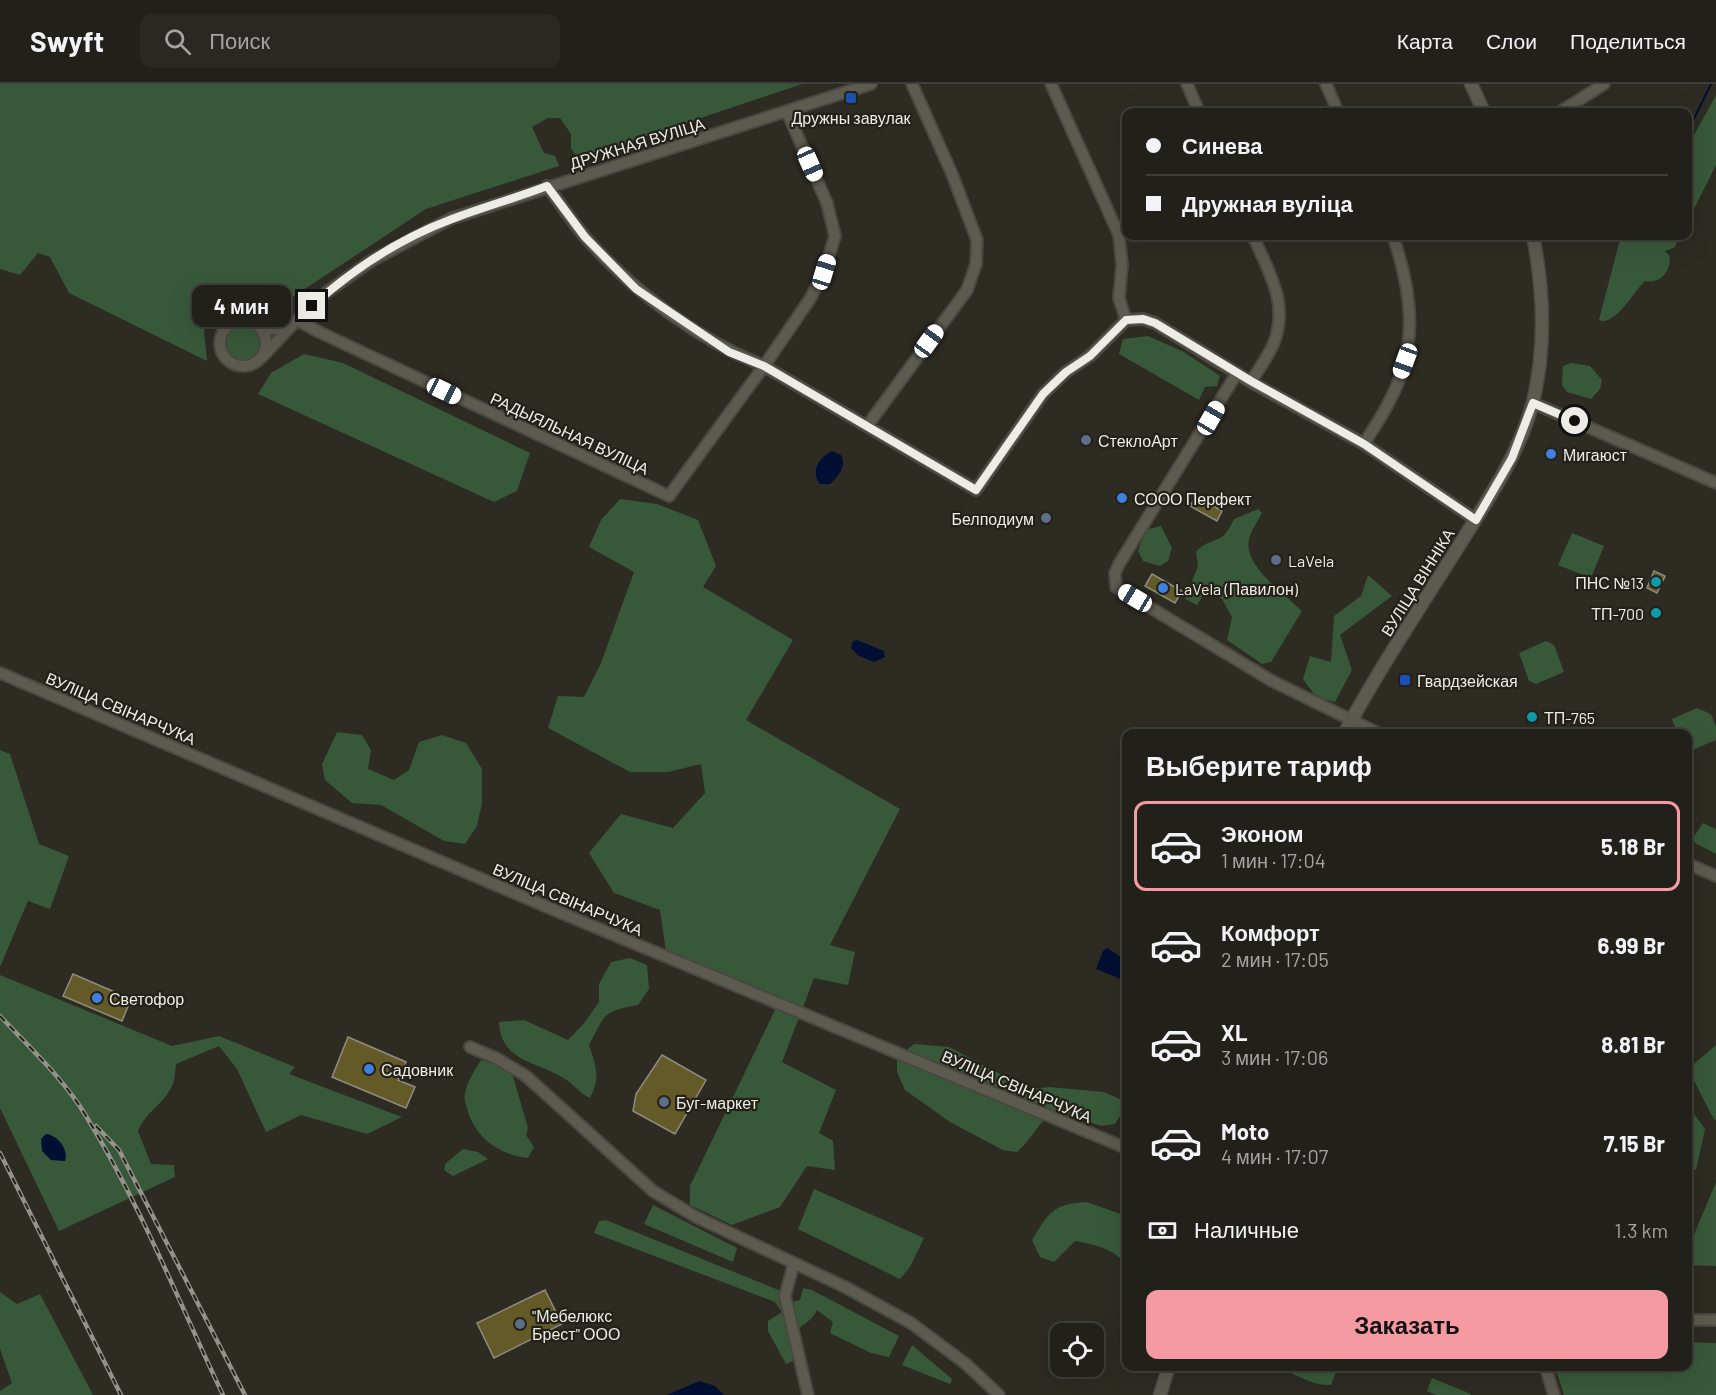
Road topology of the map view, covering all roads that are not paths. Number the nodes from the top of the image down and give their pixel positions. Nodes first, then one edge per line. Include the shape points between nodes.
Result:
1 (871, 84) edge
2 (912, 84) edge
3 (1051, 84) edge
4 (1187, 84) edge
5 (1326, 84) edge
6 (1472, 84) edge
7 (1604, 84) edge
8 (1197, 108) edge
9 (1336, 108) edge
10 (1482, 108) edge
11 (1566, 108) edge
12 (787, 112) junction
13 (547, 186) junction
14 (1255, 240) edge
15 (1394, 240) edge
16 (1534, 240) edge
17 (297, 320) junction
18 (1126, 320) junction
19 (256, 324) junction
20 (262, 357) junction
21 (764, 366) junction
22 (1237, 373) junction
23 (1251, 381) junction
24 (1533, 403) junction
25 (867, 426) junction
26 (1364, 444) junction
27 (1716, 483) edge
28 (1476, 520) junction
29 (0, 673) edge
30 (1351, 721) junction
31 (1347, 729) edge
32 (1369, 729) edge
33 (1692, 866) edge
34 (1716, 876) edge
35 (470, 1047) dead end
36 (1122, 1146) edge
37 (794, 1263) junction
38 (1692, 1320) edge
39 (1716, 1320) edge
40 (1167, 1371) edge
41 (1547, 1371) edge
42 (808, 1395) edge
43 (999, 1395) edge
44 (1160, 1395) edge
45 (1554, 1395) edge

1 - 12 street, ДРУЖНАЯ ВУЛІЦА
2 - 25 street via 977,240 976,264 967,290
3 - 18 street via 1119,235 1119,298
4 - 8 street
5 - 9 street
6 - 10 street
7 - 11 street
12 - 13 street, ДРУЖНАЯ ВУЛІЦА
12 - 21 street via 827,203 835,236 824,272 810,299
13 - 17 street, ДРУЖНАЯ ВУЛІЦА via 450,219 417,235 327,292
13 - 21 street via 585,237 636,289 729,352
14 - 23 street via 1277,290 1281,309 1273,345
15 - 26 street via 1410,303 1406,352 1391,400
16 - 24 street, ВУЛІЦА ВІННІКА via 1543,323
17 - 19 street via 276,330
17 - 20 street, ДРУЖНАЯ ВУЛІЦА
17 - 21 street, РАДЫЯЛЬНАЯ ВУЛІЦА via 669,496
18 - 22 street via 1155,323
18 - 25 street via 1043,394 976,490
19 - 20 street via 265,336
19 - 20 street via 241,320 227,327 221,348 235,365 250,366
21 - 25 street
22 - 23 street
22 - 30 street via 1119,564 1116,587 1272,681
23 - 26 street
24 - 27 street
24 - 28 street, ВУЛІЦА ВІННІКА via 1512,458
26 - 28 street
28 - 30 street, ВУЛІЦА ВІННІКА
29 - 36 street, ВУЛІЦА СВІНАРЧУКА via 636,938
30 - 31 street, ВУЛІЦА ВІННІКА
30 - 32 street
33 - 34 street
35 - 37 street via 526,1077 653,1191 696,1217
37 - 42 street via 785,1296
37 - 43 street via 912,1323
38 - 39 street
40 - 44 street
41 - 45 street

